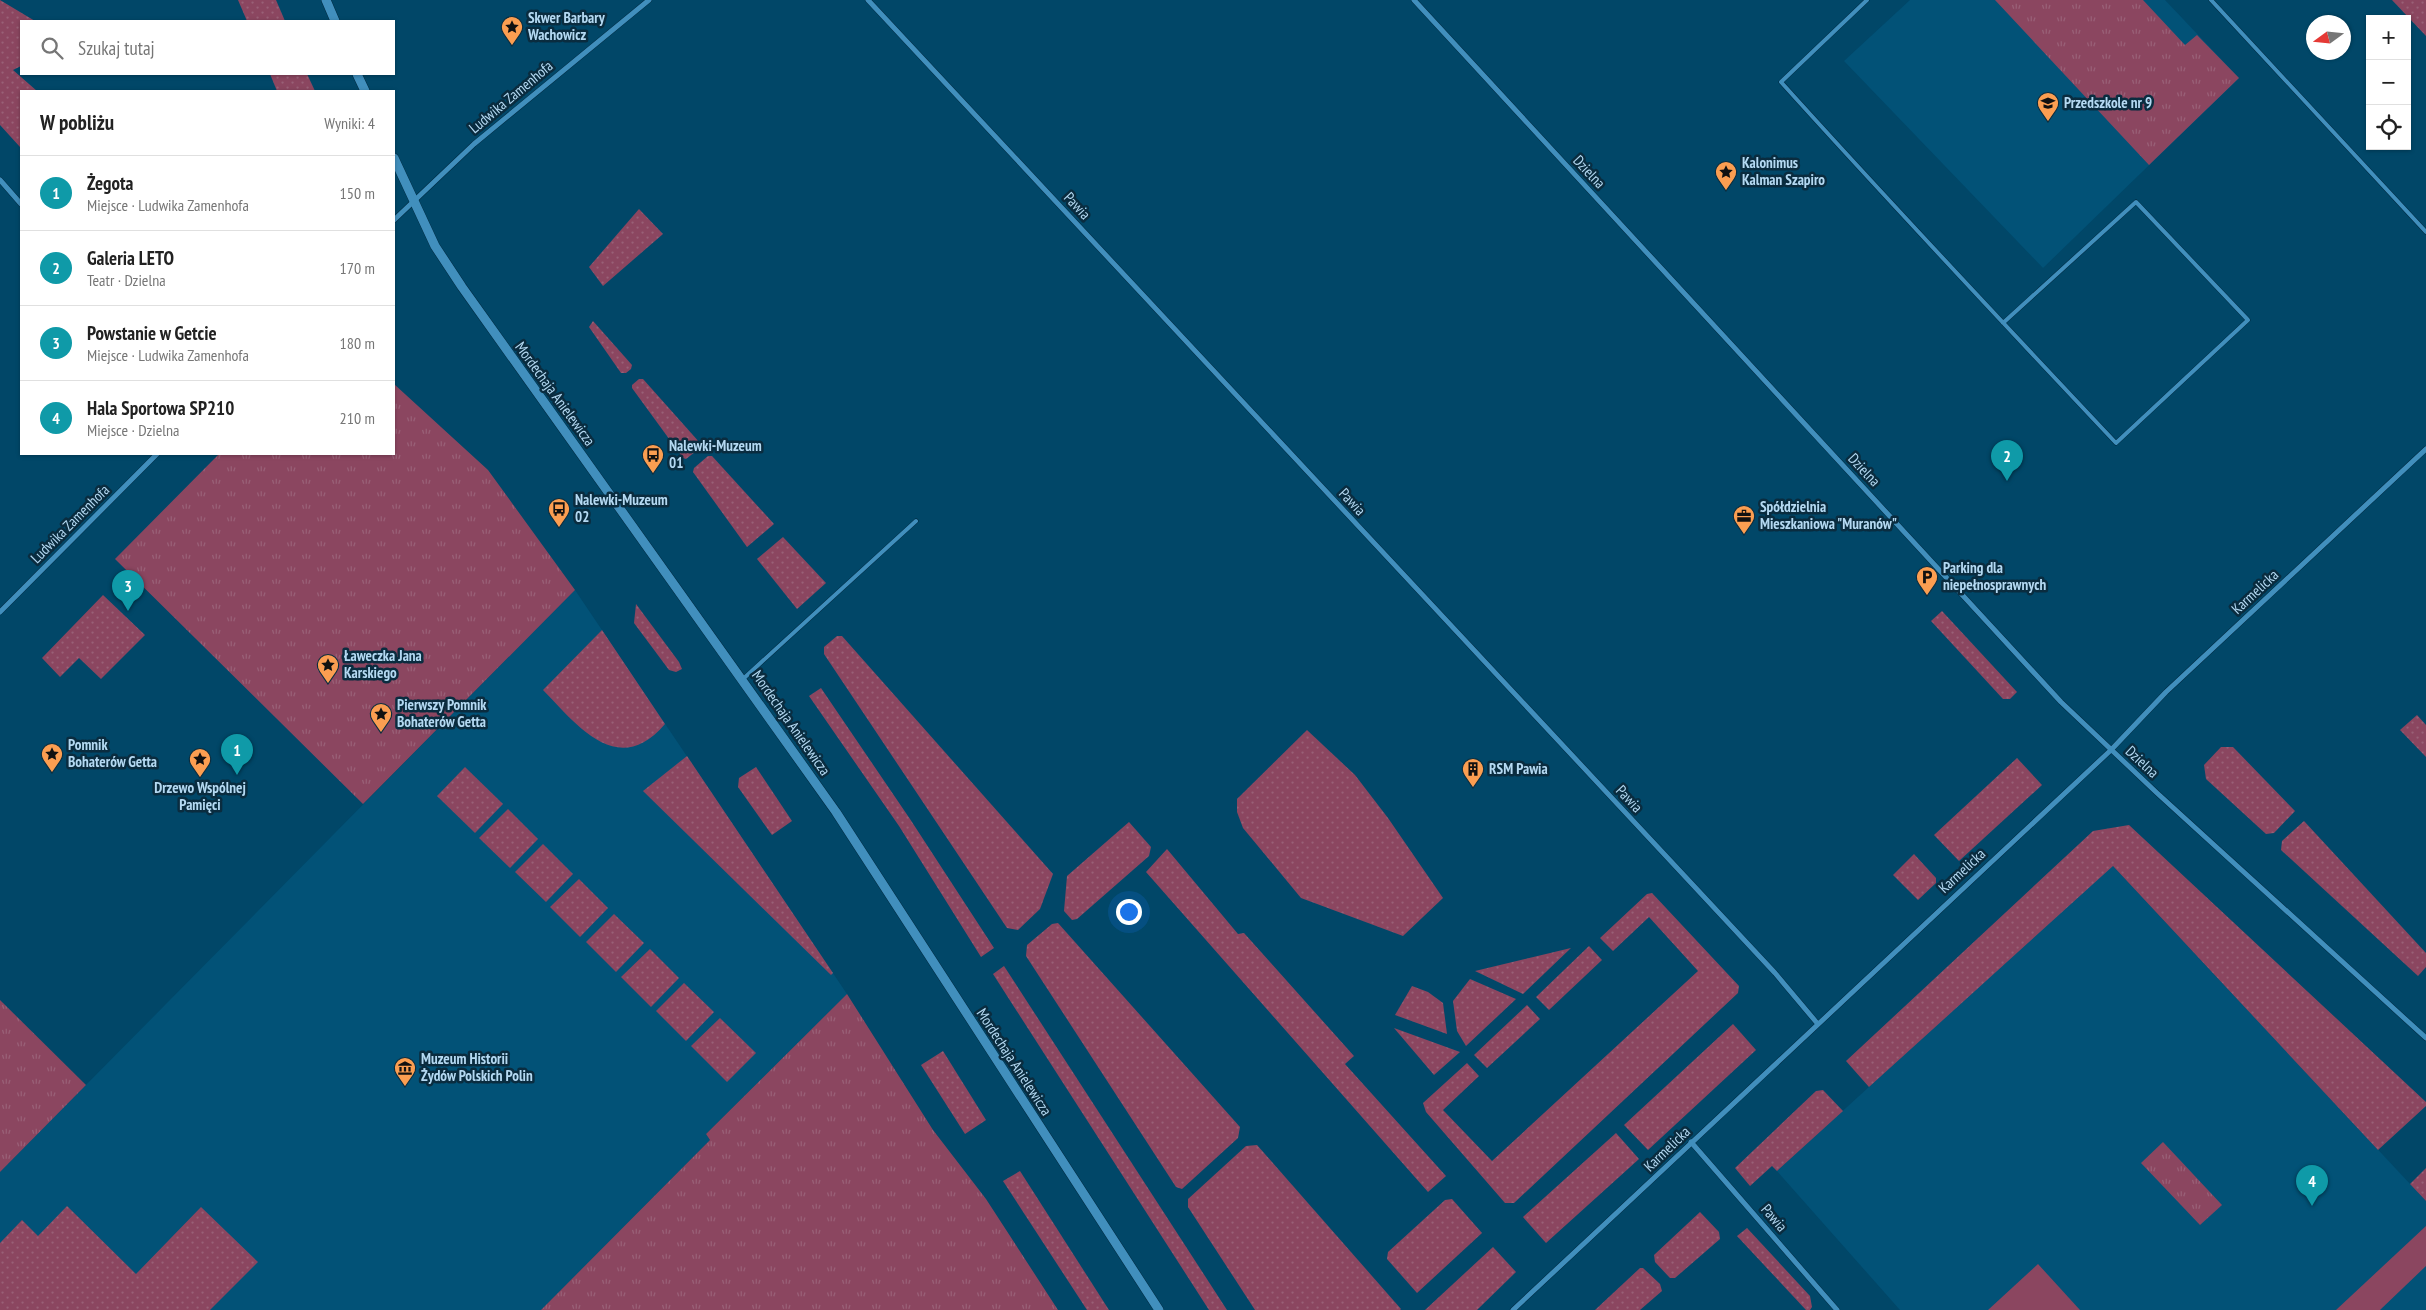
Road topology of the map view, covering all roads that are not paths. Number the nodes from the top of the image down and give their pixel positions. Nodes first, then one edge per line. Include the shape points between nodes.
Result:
1 (326, 0) edge
2 (649, 0) edge
3 (868, 0) edge
4 (1414, 0) edge
5 (1868, 0) edge
6 (2211, 0) edge
7 (335, 20) edge
8 (357, 75) edge
9 (365, 90) edge
10 (395, 160) edge
11 (0, 180) edge
12 (413, 201) junction
13 (20, 203) edge
14 (395, 219) edge
15 (2426, 232) edge
16 (2003, 323) junction
17 (2426, 449) edge
18 (156, 455) edge
19 (916, 521) dead end
20 (0, 612) edge
21 (743, 679) junction
22 (2111, 750) junction
23 (1817, 1023) junction
24 (2426, 1038) edge
25 (1691, 1142) junction
26 (1159, 1310) edge
27 (1513, 1310) edge
28 (1838, 1310) edge

1 - 7 street
2 - 12 street, Ludwika Zamenhofa via 474,144
3 - 23 street, Pawia via 1768,966
4 - 22 street, Dzielna via 2054,695
5 - 16 lane via 1781,82
6 - 15 lane
8 - 9 street
10 - 12 street, Mordechaja Anielewicza
11 - 13 street
12 - 14 street, Ludwika Zamenhofa
12 - 21 street, Mordechaja Anielewicza via 435,246 462,288
16 - 16 lane via 2116,442 2248,320 2136,202
17 - 22 street, Karmelicka via 2166,692
18 - 20 street, Ludwika Zamenhofa
19 - 21 lane
21 - 26 street, Mordechaja Anielewicza via 836,812
22 - 23 street, Karmelicka
22 - 24 street, Dzielna
23 - 25 street, Karmelicka
25 - 27 street, Karmelicka
25 - 28 street, Pawia

